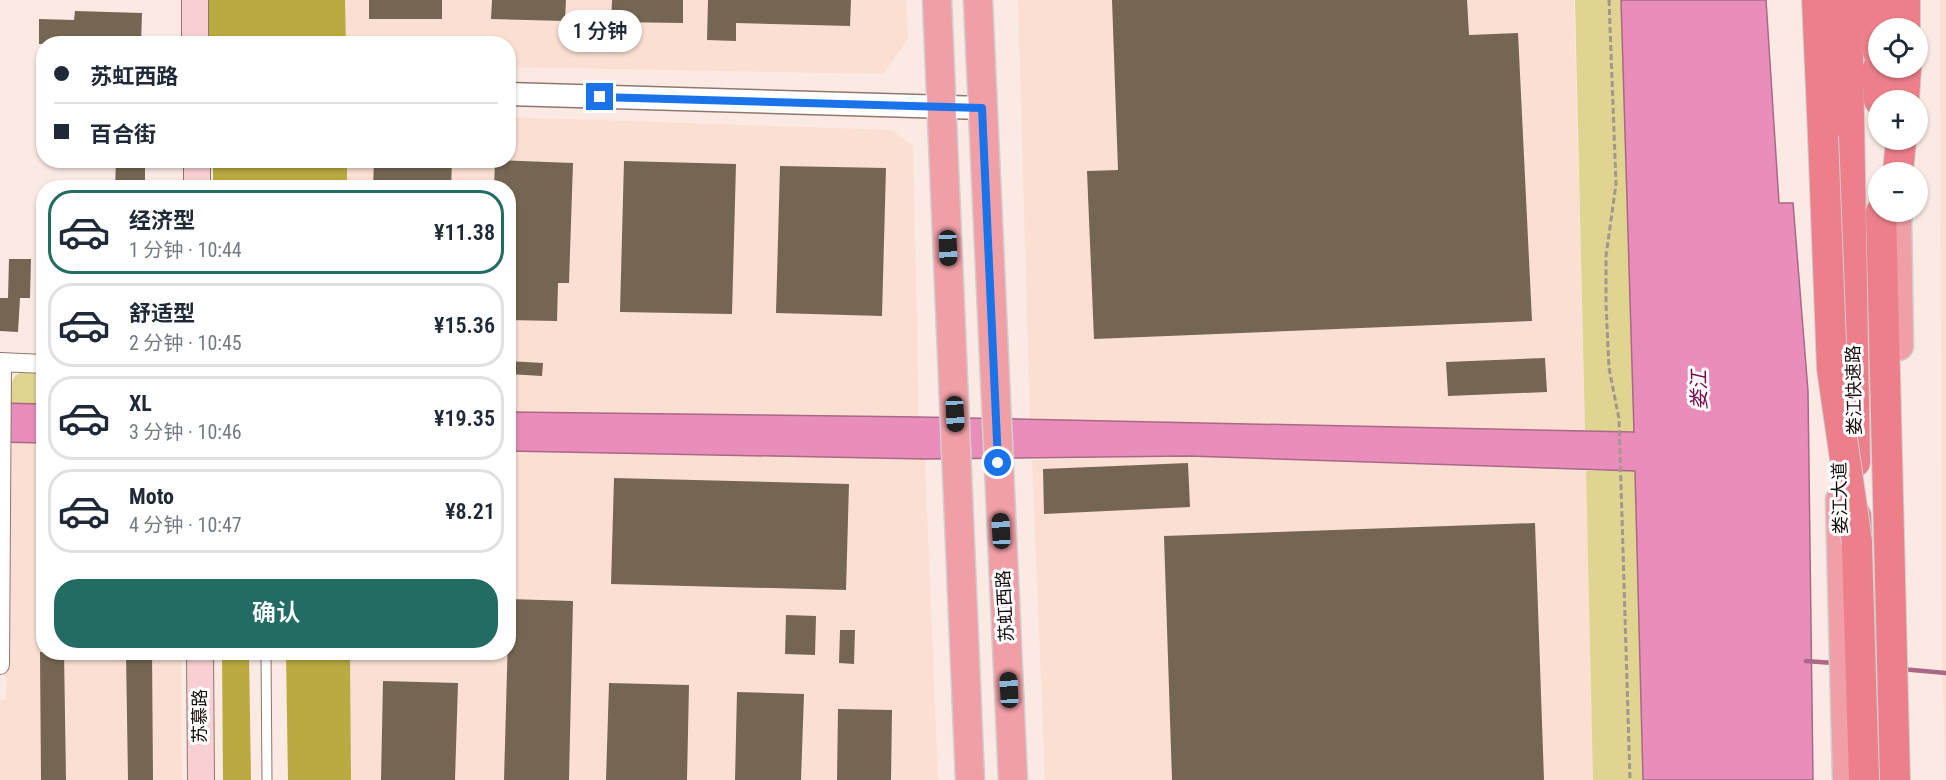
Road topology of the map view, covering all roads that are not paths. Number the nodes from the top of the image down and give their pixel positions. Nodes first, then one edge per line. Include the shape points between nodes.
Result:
1 (195, 0) edge
2 (937, 0) edge
3 (978, 0) edge
4 (1817, 0) edge
5 (1830, 0) edge
6 (1847, 0) edge
7 (1877, 0) edge
8 (1893, 0) edge
9 (1905, 0) edge
10 (1877, 18) edge
11 (1893, 18) edge
12 (1905, 18) edge
13 (195, 36) edge
14 (516, 94) edge
15 (941, 105) junction
16 (982, 108) junction
17 (1881, 222) edge
18 (1895, 222) edge
19 (1896, 222) edge
20 (1, 363) edge
21 (36, 364) edge
22 (1886, 404) junction
23 (1, 446) edge
24 (1857, 542) junction
25 (200, 660) edge
26 (266, 660) edge
27 (0, 665) edge
28 (201, 780) edge
29 (267, 780) edge
30 (970, 780) edge
31 (1013, 780) edge
32 (1847, 780) edge
33 (1864, 780) edge
34 (1895, 780) edge
35 (1910, 780) edge

1 - 13 main road
2 - 15 main road
3 - 16 main road, 苏虹西路
4 - 24 highway, bridge via 1832,369
5 - 32 main road, 娄江大道
6 - 24 highway, 娄江快速路, bridge
7 - 10 highway
8 - 11 main road
9 - 12 highway
14 - 15 street
15 - 16 street
15 - 30 main road
16 - 31 main road, 苏虹西路
17 - 22 highway, 娄江快速路
18 - 22 highway
19 - 35 main road
20 - 21 street
20 - 23 street
22 - 34 highway, 娄江快速路
23 - 27 street
24 - 33 highway, 娄江快速路
25 - 28 main road, 苏慕路
26 - 29 lane

